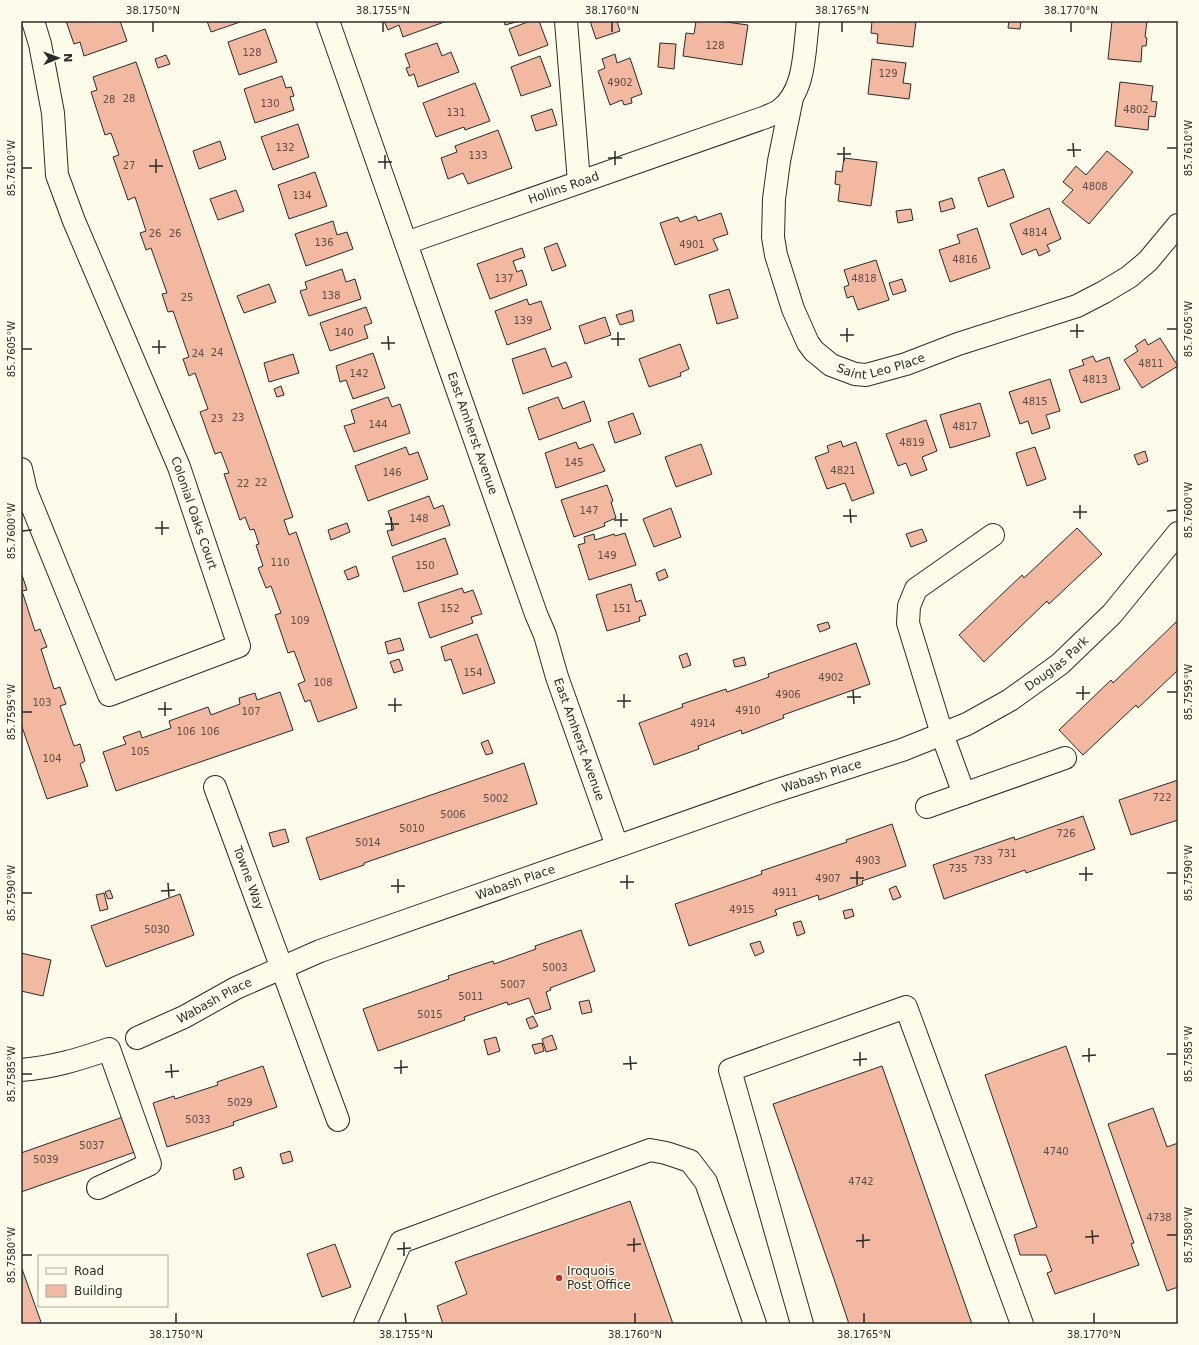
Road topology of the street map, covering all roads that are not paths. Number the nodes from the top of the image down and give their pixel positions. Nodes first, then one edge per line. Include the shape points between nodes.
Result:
1 (328, 21) edge
2 (566, 21) edge
3 (808, 21) edge
4 (29, 24) edge
5 (792, 98) junction
6 (579, 182) junction
7 (1178, 225) edge
8 (406, 243) junction
9 (21, 469) edge
10 (1178, 533) edge
11 (993, 535) dead end
12 (942, 734) junction
13 (902, 750) joint
14 (1065, 758) dead end
15 (215, 787) dead end
16 (964, 794) junction
17 (927, 807) dead end
18 (618, 846) junction
19 (281, 968) junction
20 (137, 1038) dead end
21 (21, 1070) edge
22 (338, 1120) dead end
23 (98, 1188) dead end
24 (365, 1324) edge
25 (755, 1324) edge
26 (802, 1324) edge
27 (1022, 1324) edge

1 - 8 street, East Amherst Avenue
2 - 6 street
3 - 5 street via 800,82
4 - 9 street, Colonial Oaks Court via 40,44 53,113 57,175 178,467 240,646 109,695 26,491
5 - 6 street, Hollins Road via 780,110 766,117
5 - 7 street, Saint Leo Place via 774,199 772,237 776,255 793,309 808,343 831,365 855,374 866,375 906,364 958,344 1077,306 1129,277 1148,261
6 - 8 street, Hollins Road
8 - 18 street, East Amherst Avenue
10 - 12 street, Douglas Park via 1112,614 1060,664 1010,700 967,724
11 - 12 street via 916,589 909,606 908,624
12 - 13 street, Douglas Park
12 - 16 street
13 - 18 street, Wabash Place
14 - 16 street
15 - 19 street, Towne Way
16 - 17 street
18 - 19 street, Wabash Place via 320,951
19 - 20 street, Wabash Place
19 - 22 street, Towne Way
21 - 23 street via 68,1063 109,1049 150,1164
24 - 25 street via 401,1242 650,1150 690,1161 706,1182
26 - 27 street via 730,1070 906,1007

